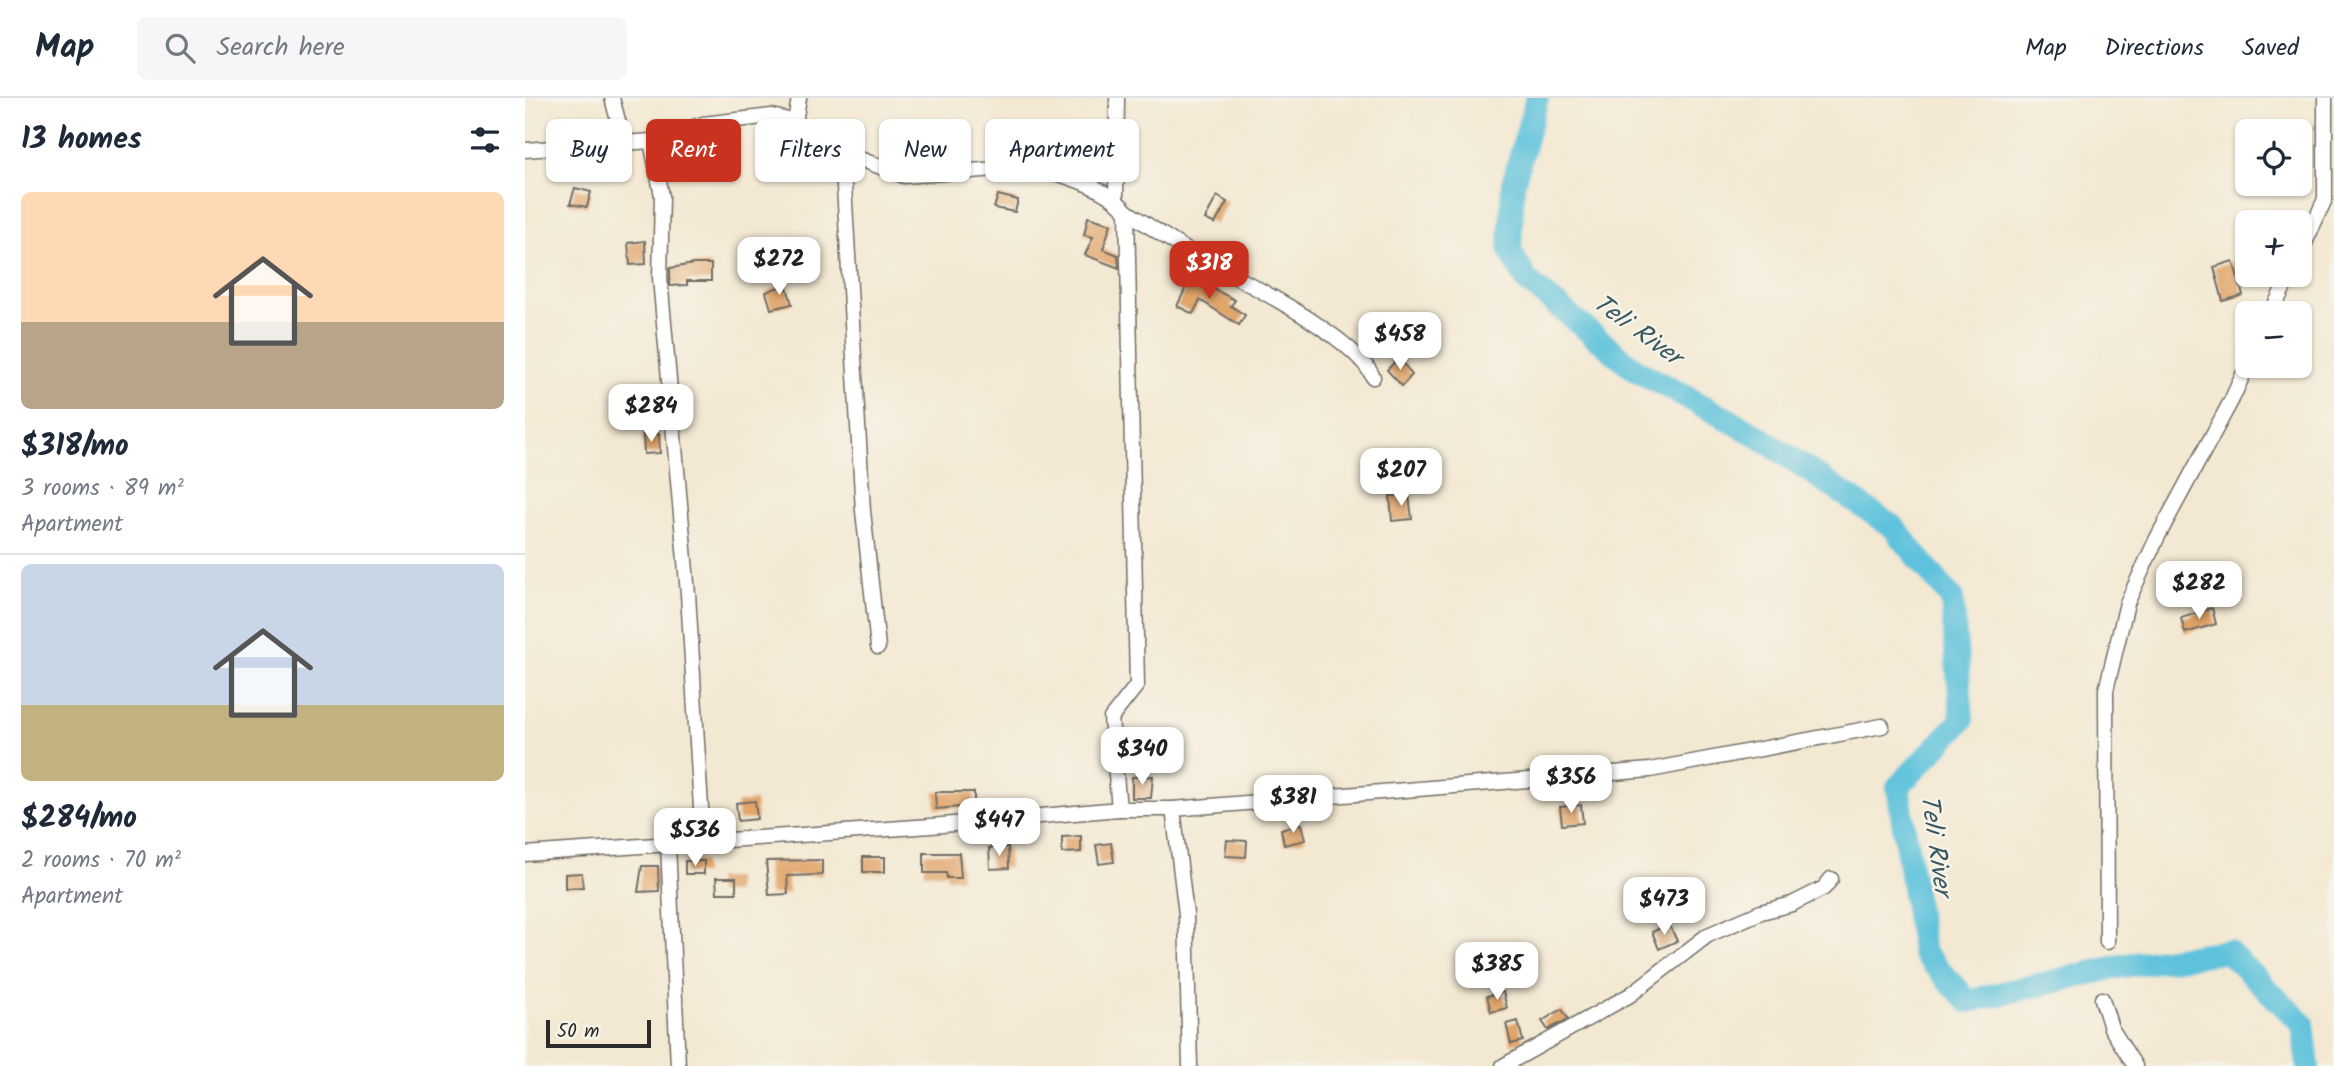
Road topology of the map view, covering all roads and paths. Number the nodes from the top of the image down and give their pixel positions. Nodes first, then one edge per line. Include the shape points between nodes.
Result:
1 (612, 98) edge
2 (799, 98) edge
3 (1117, 98) edge
4 (2325, 98) edge
5 (618, 119) edge
6 (784, 119) edge
7 (796, 119) edge
8 (741, 120) edge
9 (546, 149) edge
10 (525, 150) edge
11 (865, 161) edge
12 (659, 182) edge
13 (844, 182) edge
14 (1116, 199) junction
15 (1127, 212) junction
16 (2312, 227) edge
17 (1373, 377) dead end
18 (2242, 378) edge
19 (878, 647) dead end
20 (1882, 726) dead end
21 (1119, 809) junction
22 (1173, 809) junction
23 (703, 841) junction
24 (669, 844) junction
25 (525, 855) edge
26 (1831, 879) dead end
27 (2107, 942) dead end
28 (2102, 999) dead end
29 (678, 1066) edge
30 (1191, 1066) edge
31 (1503, 1066) edge
32 (2135, 1066) edge

1 - 5 street
2 - 7 street
3 - 14 street
4 - 16 street via 2325,198
6 - 8 street
9 - 10 street
11 - 14 street via 904,176 1003,166 1041,169
12 - 23 street via 660,278 688,594
13 - 19 street via 863,511
14 - 15 street
15 - 17 street via 1283,302 1348,346
15 - 21 street via 1137,685 1111,718
18 - 27 street via 2127,603 2106,690
20 - 22 street via 1650,770
21 - 22 street
21 - 23 street via 931,827
22 - 30 street via 1186,914
23 - 24 street
24 - 25 street
24 - 29 street
26 - 31 street via 1824,888 1793,904 1708,935 1630,995
28 - 32 street via 2112,1028

